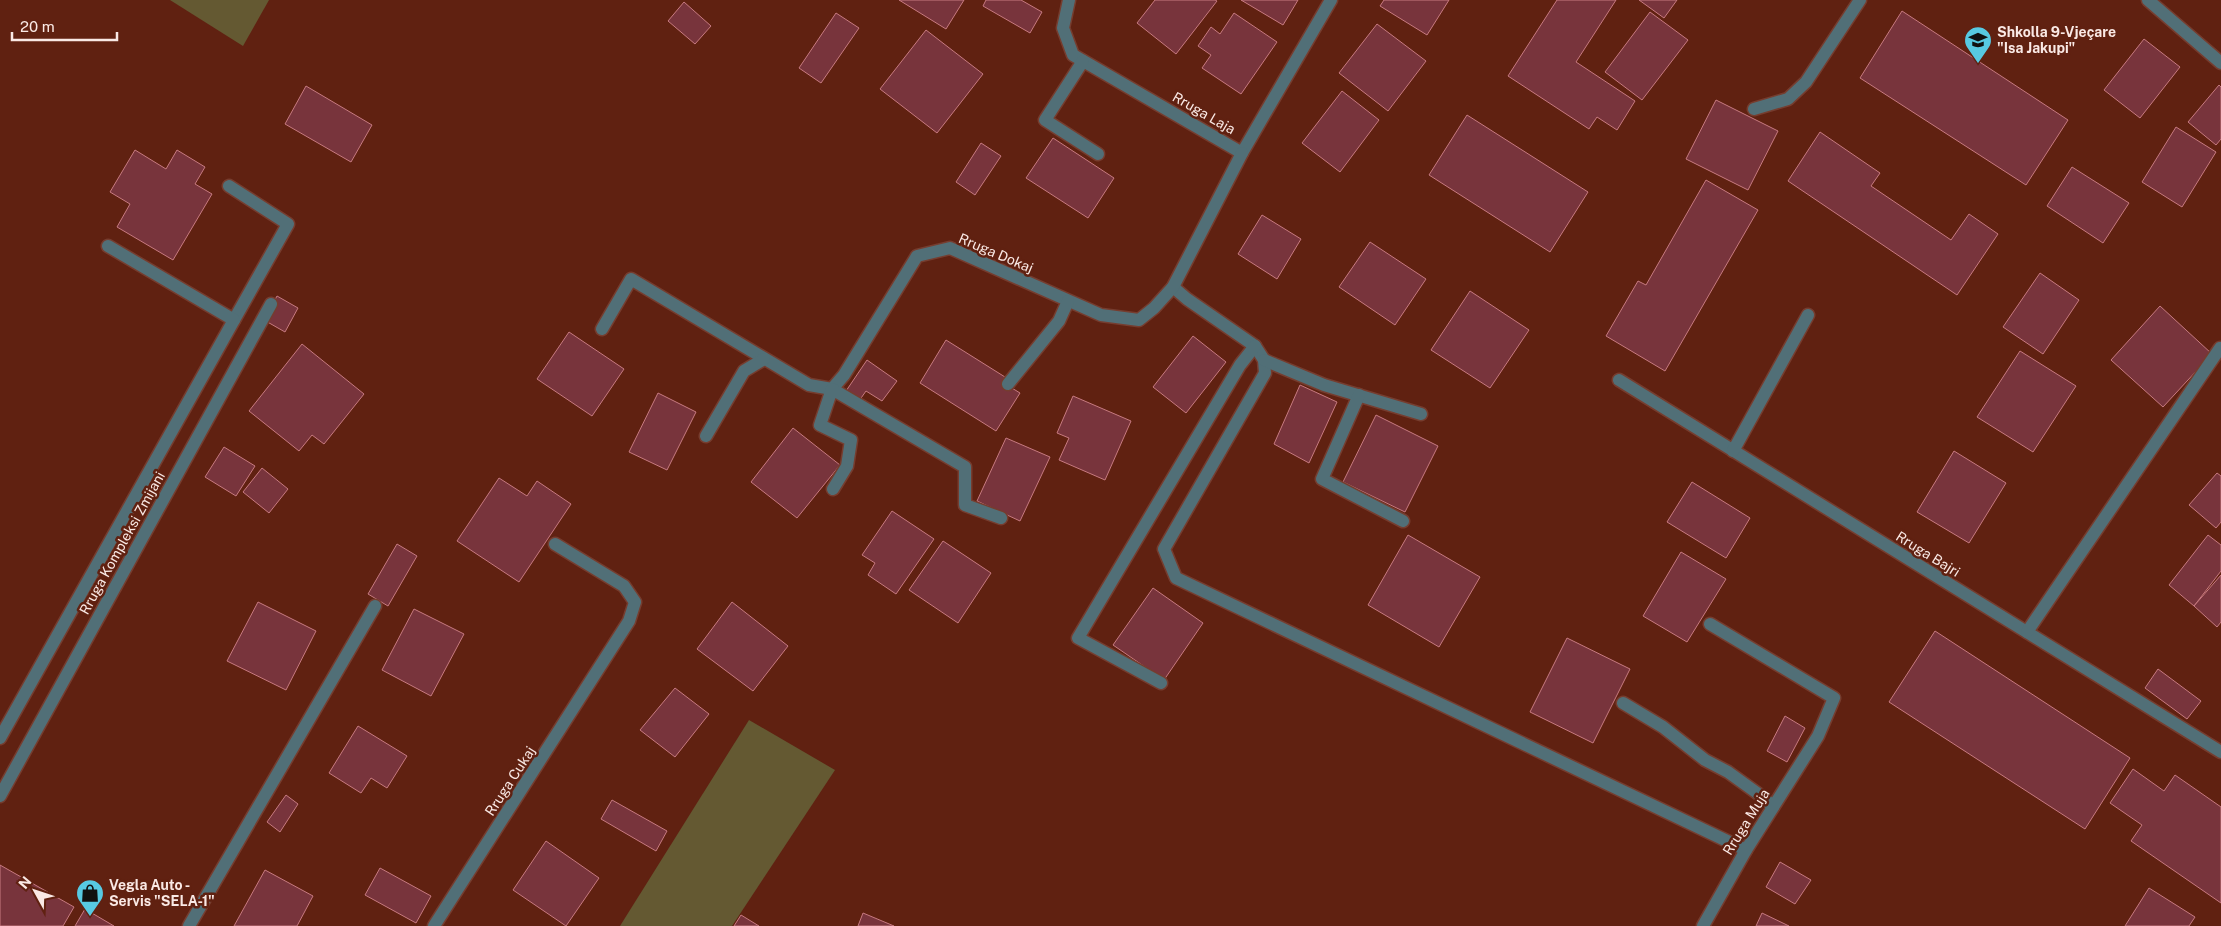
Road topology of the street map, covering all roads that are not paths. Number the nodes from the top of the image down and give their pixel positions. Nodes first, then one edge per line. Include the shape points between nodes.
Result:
1 (1068, 0) edge
2 (1331, 0) edge
3 (1860, 0) edge
4 (2148, 0) edge
5 (1083, 61) junction
6 (2221, 63) edge
7 (1754, 109) dead end
8 (1242, 153) junction
9 (1098, 154) dead end
10 (229, 186) dead end
11 (108, 246) dead end
12 (1173, 287) junction
13 (1068, 301) junction
14 (271, 304) dead end
15 (1808, 315) dead end
16 (234, 320) junction
17 (602, 329) dead end
18 (1255, 346) junction
19 (2220, 348) edge
20 (764, 359) junction
21 (1264, 360) junction
22 (1619, 380) dead end
23 (1008, 384) dead end
24 (832, 389) junction
25 (1359, 396) junction
26 (1420, 414) dead end
27 (706, 436) dead end
28 (1732, 451) junction
29 (833, 488) dead end
30 (1001, 518) dead end
31 (1404, 521) dead end
32 (555, 544) dead end
33 (375, 606) dead end
34 (1710, 624) dead end
35 (2027, 632) junction
36 (1161, 683) dead end
37 (1623, 703) dead end
38 (0, 738) edge
39 (2221, 752) edge
40 (0, 796) edge
41 (1773, 807) junction
42 (1746, 850) junction
43 (188, 926) edge
44 (434, 926) edge
45 (1703, 926) edge

1 - 5 street, Rruga Laja via 1063,28 1073,55
2 - 8 street, Rruga Laja
3 - 7 street via 1806,82 1788,99
4 - 6 street
5 - 8 street, Rruga Laja
5 - 9 street via 1045,120
8 - 12 street, Rruga Dokaj
10 - 16 street via 288,224
11 - 16 street
12 - 13 street, Rruga Dokaj via 1139,320 1101,315
12 - 18 street
13 - 23 street via 1059,320
13 - 24 street, Rruga Dokaj via 950,248 917,256 844,375
14 - 40 street, Rruga Kompleksi Zmijani
15 - 28 street
16 - 38 street
17 - 20 street via 631,279
18 - 21 street
18 - 36 street via 1240,365 1078,638
19 - 35 street
20 - 24 street via 809,385
20 - 27 street via 744,371
21 - 25 street
21 - 42 street via 1265,373 1164,549 1176,578
22 - 28 street, Rruga Bajri
24 - 29 street, Rruga Dokaj via 820,425 851,440 847,466
24 - 30 street via 966,467 965,505
25 - 26 street
25 - 31 street via 1322,479
28 - 35 street, Rruga Bajri
32 - 44 street, Rruga Cukaj via 624,586 635,602 629,621
33 - 43 street
34 - 41 street, Rruga Muja via 1834,698 1818,736
35 - 39 street, Rruga Bajri
37 - 41 street via 1663,727 1705,760 1728,772
41 - 42 street, Rruga Muja
42 - 45 street, Rruga Muja

